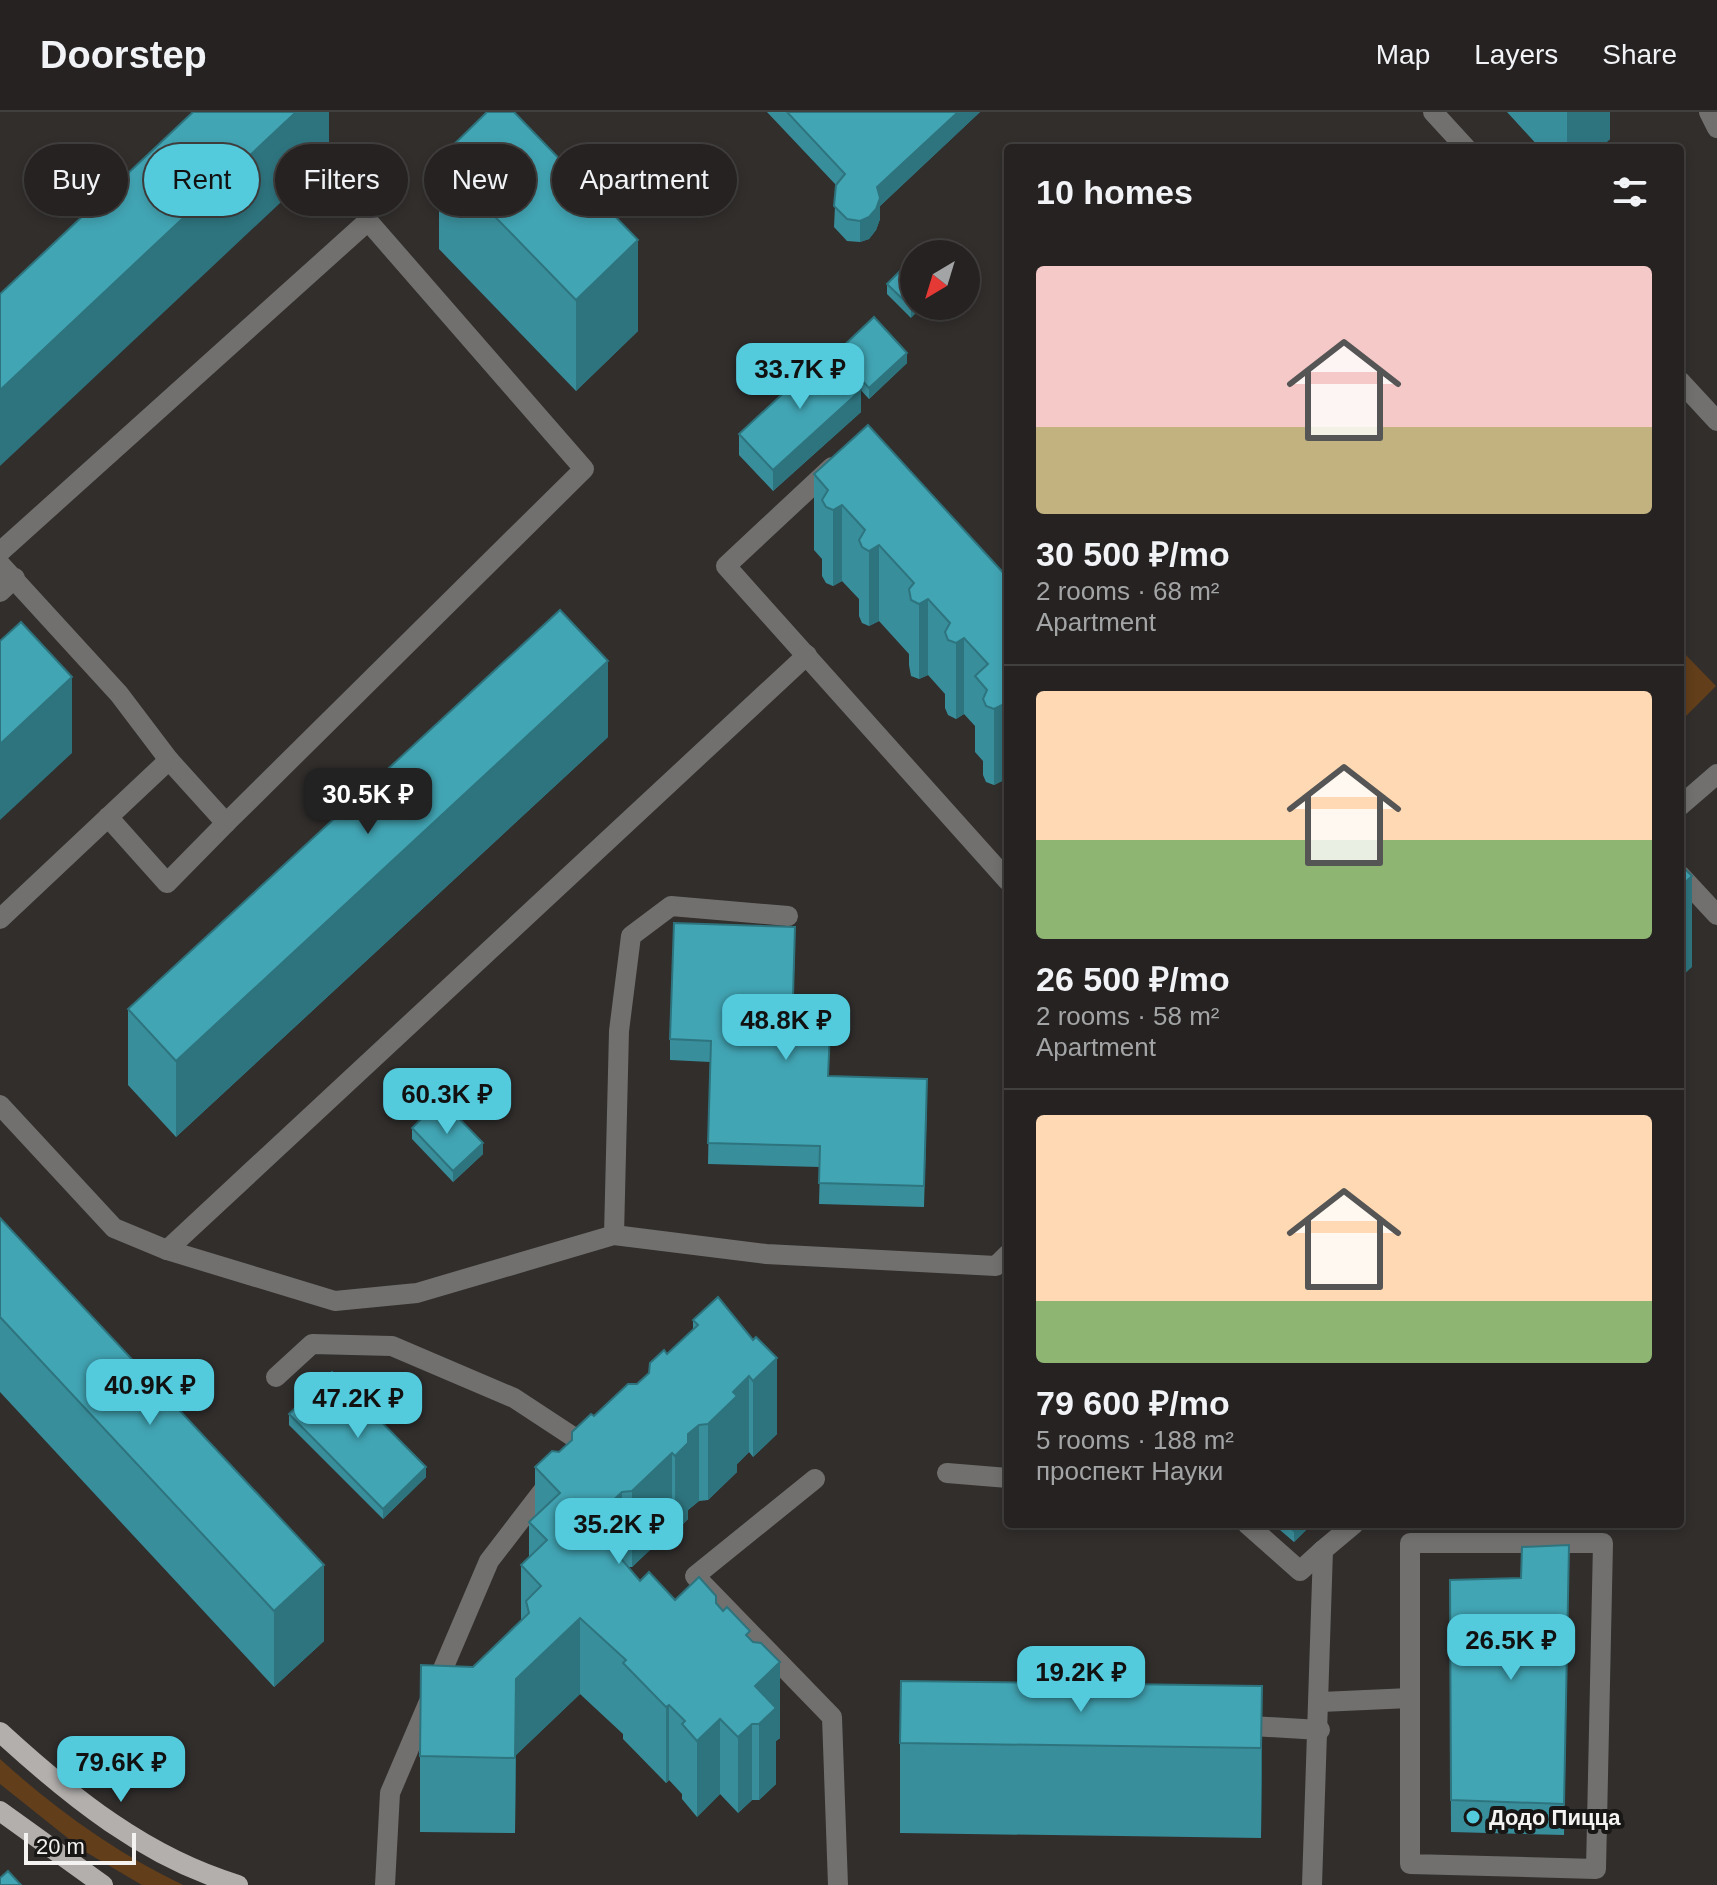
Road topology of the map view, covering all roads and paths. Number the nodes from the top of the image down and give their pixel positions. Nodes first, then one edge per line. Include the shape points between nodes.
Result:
1 (1433, 112) edge
2 (1709, 112) edge
3 (1717, 128) edge
4 (1462, 144) edge
5 (1684, 391) edge
6 (1717, 421) edge
7 (857, 457) edge
8 (0, 552) edge
9 (5, 578) edge
10 (807, 655) junction
11 (169, 760) junction
12 (1717, 774) edge
13 (1684, 803) edge
14 (108, 817) junction
15 (226, 823) junction
16 (1004, 877) edge
17 (1684, 879) edge
18 (1717, 915) edge
19 (788, 916) dead end
20 (0, 919) edge
21 (0, 1105) edge
22 (614, 1235) junction
23 (167, 1250) junction
24 (1004, 1258) edge
25 (276, 1377) dead end
26 (947, 1473) dead end
27 (1004, 1478) edge
28 (815, 1479) dead end
29 (1252, 1528) edge
30 (1349, 1528) edge
31 (1323, 1550) junction
32 (1410, 1698) junction
33 (1321, 1702) junction
34 (1210, 1724) edge
35 (1320, 1730) junction
36 (0, 1732) edge
37 (0, 1811) edge
38 (103, 1885) edge
39 (238, 1885) edge
40 (385, 1885) edge
41 (838, 1885) edge
42 (1312, 1885) edge

1 - 4 street
2 - 3 street
5 - 6 street
7 - 10 street via 843,457 726,566
8 - 15 street via 368,221 584,469
9 - 11 street via 119,694
10 - 16 street
10 - 23 street
11 - 14 street
11 - 15 street
12 - 13 street
14 - 15 street via 167,883
14 - 20 street
17 - 18 street
19 - 22 street via 671,906 631,936 619,1031
21 - 23 street via 114,1228
22 - 23 street via 417,1293 335,1301
22 - 24 street via 766,1254 996,1266
25 - 40 street via 312,1344 392,1346 514,1398 589,1439 489,1561 390,1793
26 - 27 street
28 - 41 street via 695,1576 832,1717
29 - 31 street via 1300,1571
30 - 31 street
31 - 33 street
32 - 32 street via 1410,1864 1596,1869 1603,1543 1410,1543
32 - 33 street
33 - 35 street
34 - 35 street
35 - 42 street
36 - 39 main road via 100,1816 204,1875
37 - 38 main road

